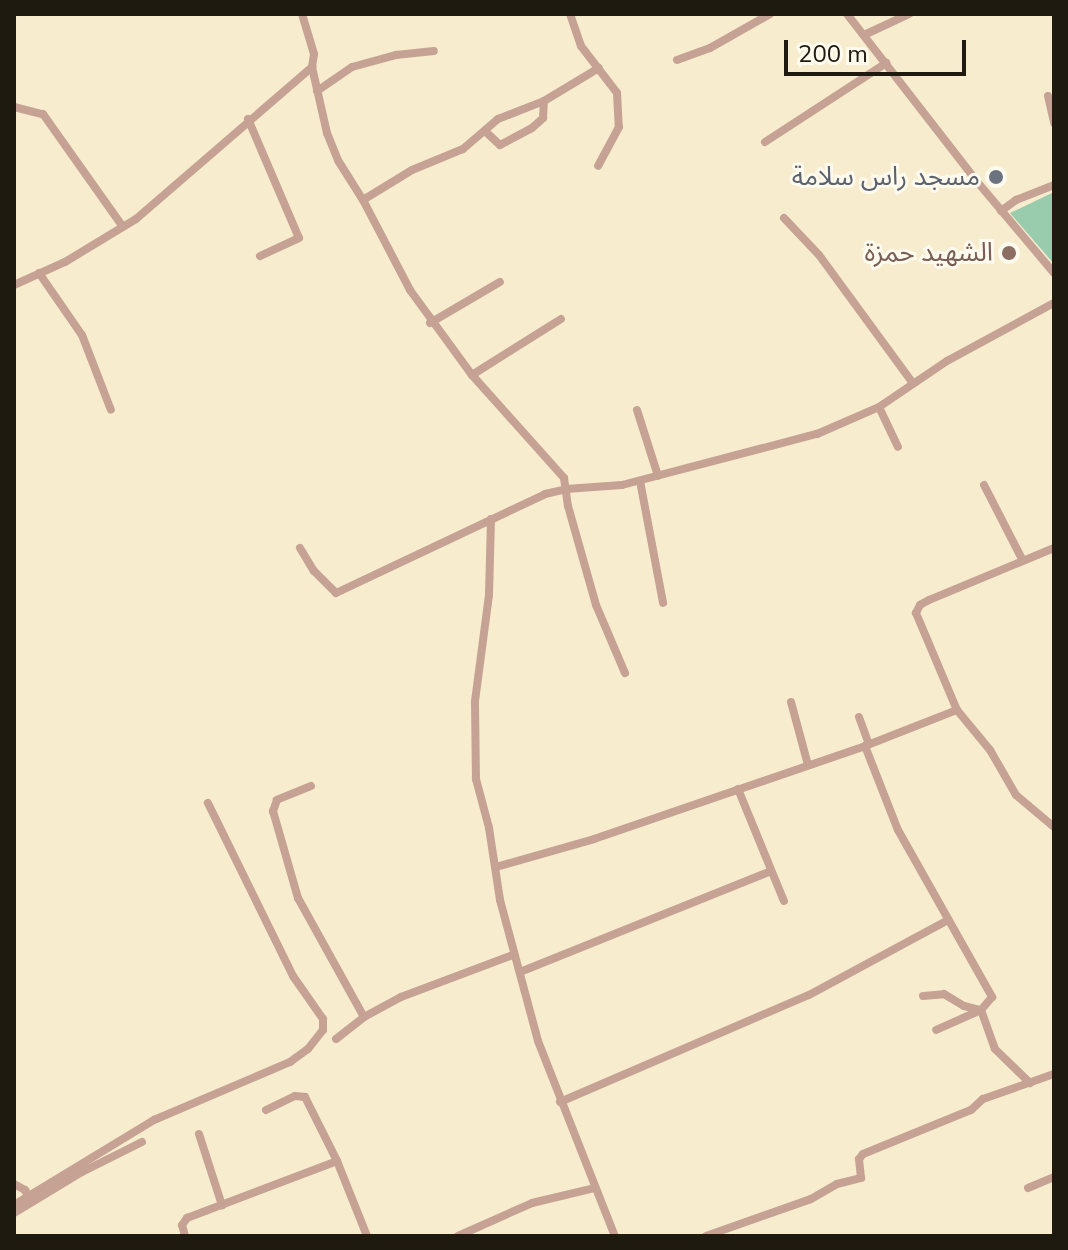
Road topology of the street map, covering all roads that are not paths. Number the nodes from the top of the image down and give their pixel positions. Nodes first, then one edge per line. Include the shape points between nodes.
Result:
1 (302, 14) edge
2 (570, 14) edge
3 (770, 14) edge
4 (847, 14) edge
5 (909, 14) edge
6 (864, 35) junction
7 (434, 51) dead end
8 (677, 60) dead end
9 (886, 63) junction
10 (312, 67) junction
11 (599, 68) junction
12 (317, 91) junction
13 (1048, 96) dead end
14 (544, 101) junction
15 (14, 107) edge
16 (248, 119) junction
17 (1054, 123) edge
18 (486, 132) junction
19 (765, 142) dead end
20 (598, 166) dead end
21 (1054, 185) edge
22 (363, 200) junction
23 (1001, 211) junction
24 (784, 218) dead end
25 (123, 227) junction
26 (260, 256) dead end
27 (39, 273) junction
28 (1054, 273) edge
29 (500, 282) dead end
30 (14, 285) edge
31 (1054, 303) edge
32 (561, 319) dead end
33 (430, 323) junction
34 (472, 375) junction
35 (912, 382) junction
36 (879, 407) junction
37 (111, 410) dead end
38 (637, 410) dead end
39 (898, 447) dead end
40 (658, 476) junction
41 (640, 481) junction
42 (984, 485) dead end
43 (566, 489) junction
44 (491, 519) junction
45 (300, 548) dead end
46 (1054, 548) edge
47 (1023, 561) junction
48 (663, 603) dead end
49 (625, 673) dead end
50 (791, 702) dead end
51 (957, 710) junction
52 (859, 717) dead end
53 (867, 745) junction
54 (808, 765) junction
55 (311, 786) dead end
56 (738, 789) junction
57 (208, 803) dead end
58 (1054, 827) edge
59 (496, 867) junction
60 (769, 872) junction
61 (784, 901) dead end
62 (948, 920) junction
63 (513, 955) junction
64 (520, 972) junction
65 (923, 996) dead end
66 (981, 1010) junction
67 (364, 1017) junction
68 (936, 1030) dead end
69 (336, 1039) dead end
70 (1054, 1074) edge
71 (1030, 1083) junction
72 (560, 1102) junction
73 (266, 1110) dead end
74 (199, 1134) dead end
75 (142, 1142) dead end
76 (337, 1161) junction
77 (1054, 1177) edge
78 (14, 1184) edge
79 (595, 1188) junction
80 (1028, 1188) dead end
81 (28, 1197) junction
82 (14, 1205) edge
83 (222, 1205) junction
84 (14, 1213) edge
85 (185, 1236) edge
86 (367, 1236) edge
87 (458, 1236) edge
88 (615, 1236) edge
89 (706, 1236) edge

1 - 10 street via 314,54
2 - 11 street via 581,46
3 - 8 street
4 - 6 street
5 - 6 street
6 - 9 street
7 - 12 street via 352,67
9 - 19 street
9 - 23 street
10 - 12 street
10 - 16 street
11 - 14 street
11 - 20 street via 617,93 619,122
12 - 22 street via 339,162
13 - 17 street
14 - 18 street via 508,113
14 - 18 street via 543,118 532,128 500,145
15 - 25 street via 43,114
16 - 25 street
16 - 26 street via 299,238
18 - 22 street
21 - 23 street
22 - 33 street
23 - 28 street
24 - 35 street via 819,255
25 - 27 street
27 - 30 street
27 - 37 street via 82,335
29 - 33 street
31 - 35 street
32 - 34 street
33 - 34 street
34 - 43 street via 543,452 564,478
35 - 36 street
36 - 39 street
36 - 40 street via 817,434
38 - 40 street
40 - 41 street
41 - 43 street
41 - 48 street
42 - 47 street
43 - 44 street
43 - 49 street via 596,605
44 - 45 street via 336,593
44 - 59 street via 474,756
46 - 47 street
47 - 51 street via 917,609
50 - 54 street
51 - 53 street
51 - 58 street via 990,750 1016,795
52 - 53 street
53 - 54 street
53 - 62 street via 898,830
54 - 56 street
55 - 67 street via 277,800 273,811 298,898
56 - 59 street
56 - 60 street
57 - 81 street via 293,976 323,1019 323,1030 290,1062 154,1120
59 - 63 street
60 - 61 street
60 - 64 street
62 - 66 street via 992,997
62 - 72 street via 809,995
63 - 64 street
63 - 67 street via 422,987
64 - 72 street
65 - 66 street via 944,994
66 - 68 street
66 - 71 street via 995,1049
67 - 69 street
70 - 71 street
71 - 89 street via 863,1154 861,1178
72 - 79 street
73 - 76 street via 295,1096 305,1097
74 - 83 street
75 - 84 street
76 - 83 street
76 - 86 street
77 - 80 street
78 - 81 street
79 - 87 street via 532,1203
79 - 88 street
81 - 82 street
83 - 85 street via 186,1219

